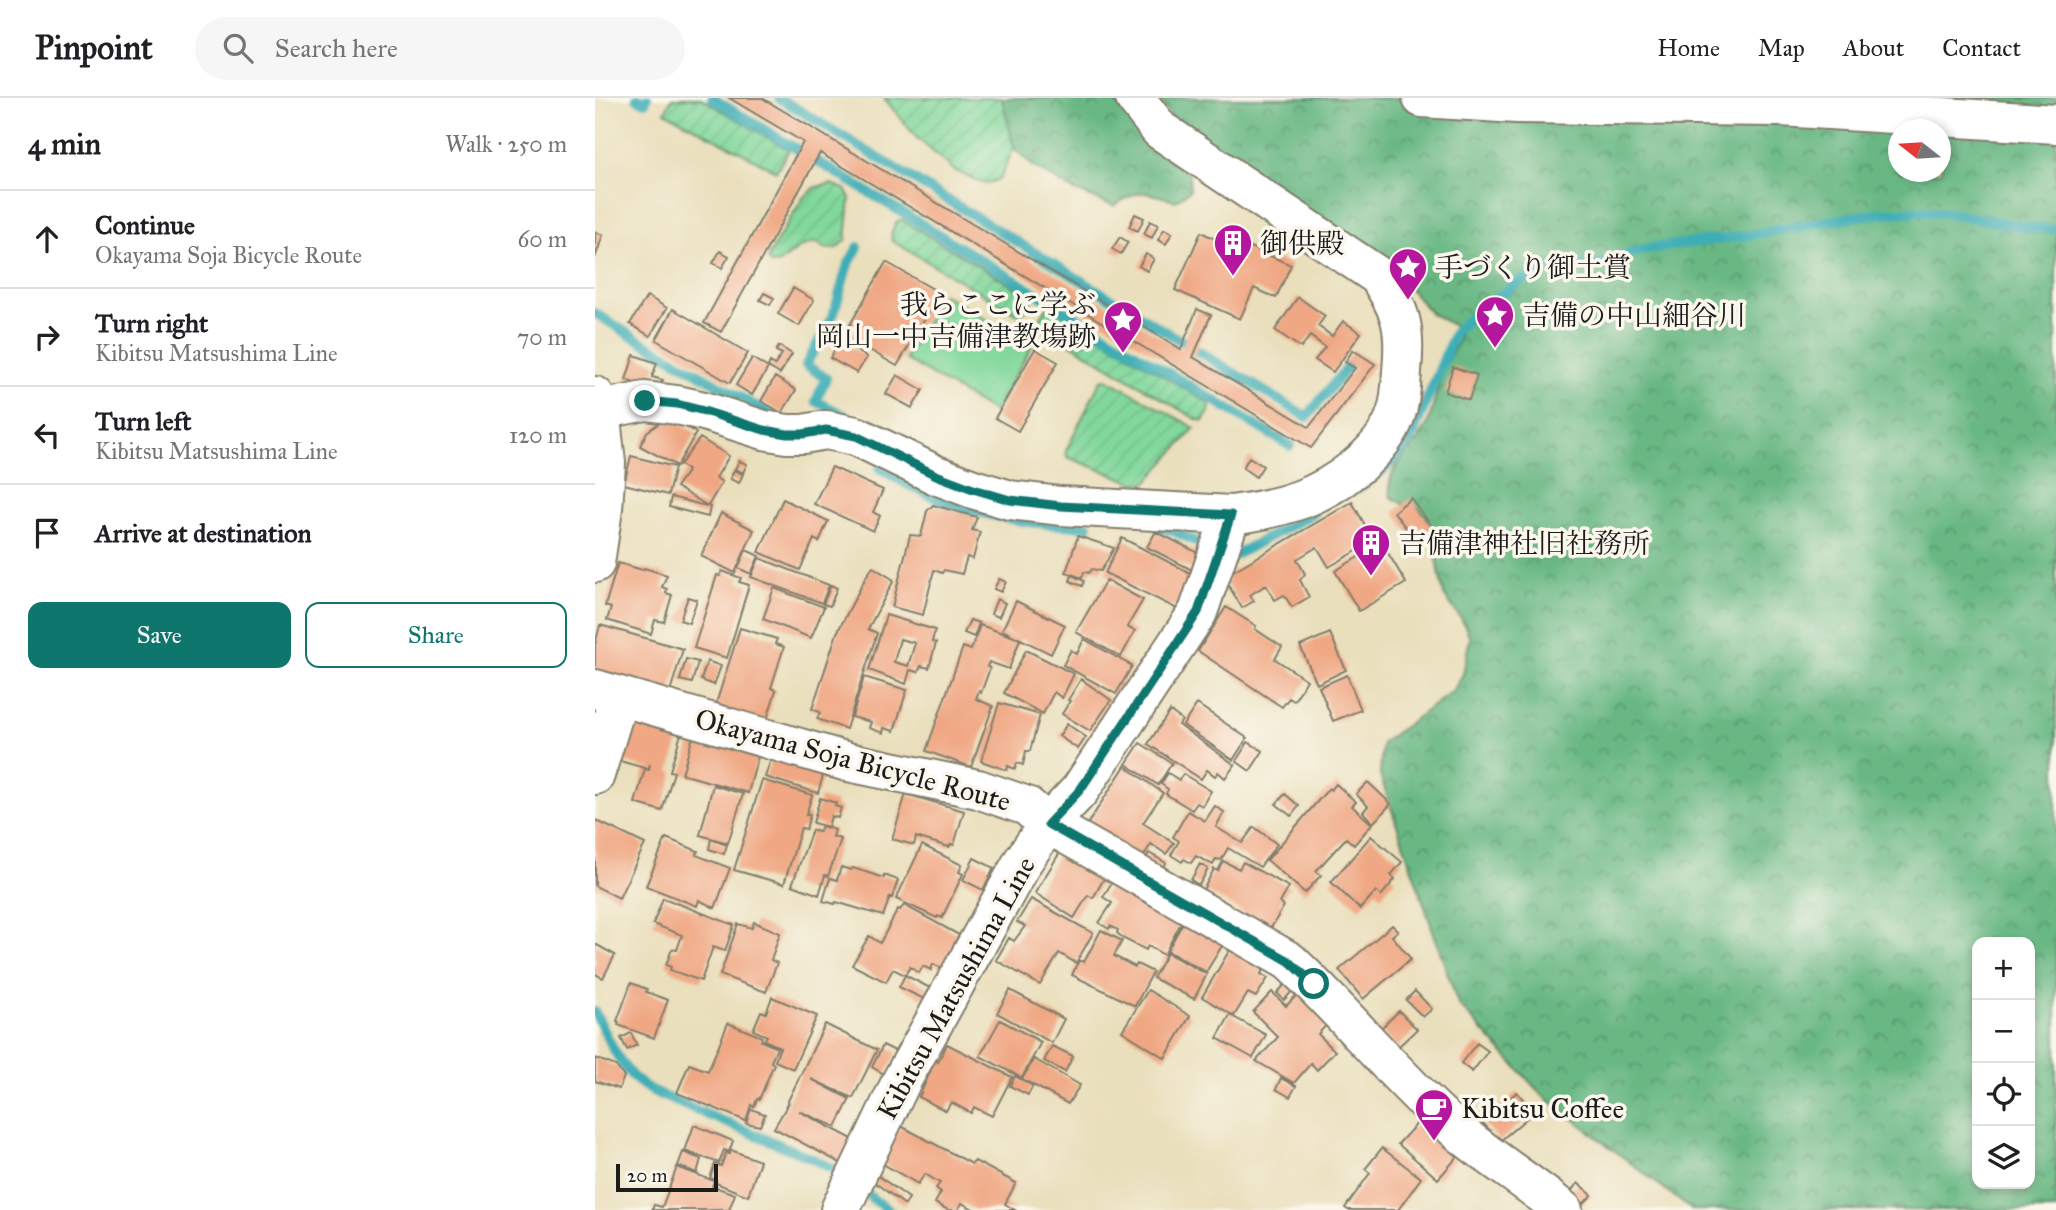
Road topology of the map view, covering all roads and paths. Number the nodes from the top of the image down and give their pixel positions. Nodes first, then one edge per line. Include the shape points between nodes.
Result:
1 (1135, 98) edge
2 (1422, 98) edge
3 (2056, 124) edge
4 (598, 403) edge
5 (1231, 515) junction
6 (595, 563) edge
7 (607, 693) edge
8 (595, 775) edge
9 (1048, 824) junction
10 (840, 1210) edge
11 (1563, 1210) edge

1 - 5 main road via 1160,130 1378,276 1403,327 1401,396 1383,439 1357,467 1329,486 1275,507
2 - 3 main road via 1517,104 1781,107
4 - 5 main road via 677,404 764,430 787,434 826,430 856,436 936,475 1010,500
4 - 6 main road via 606,463
5 - 9 main road, Kibitsu Matsushima Line via 1198,612 1080,790
7 - 8 main road
7 - 9 main road, Okayama Soja Bicycle Route via 848,762 978,789 1027,806
9 - 10 main road, Kibitsu Matsushima Line via 902,1080
9 - 11 main road, Okayama Soja Bicycle Route via 1289,961 1458,1132

